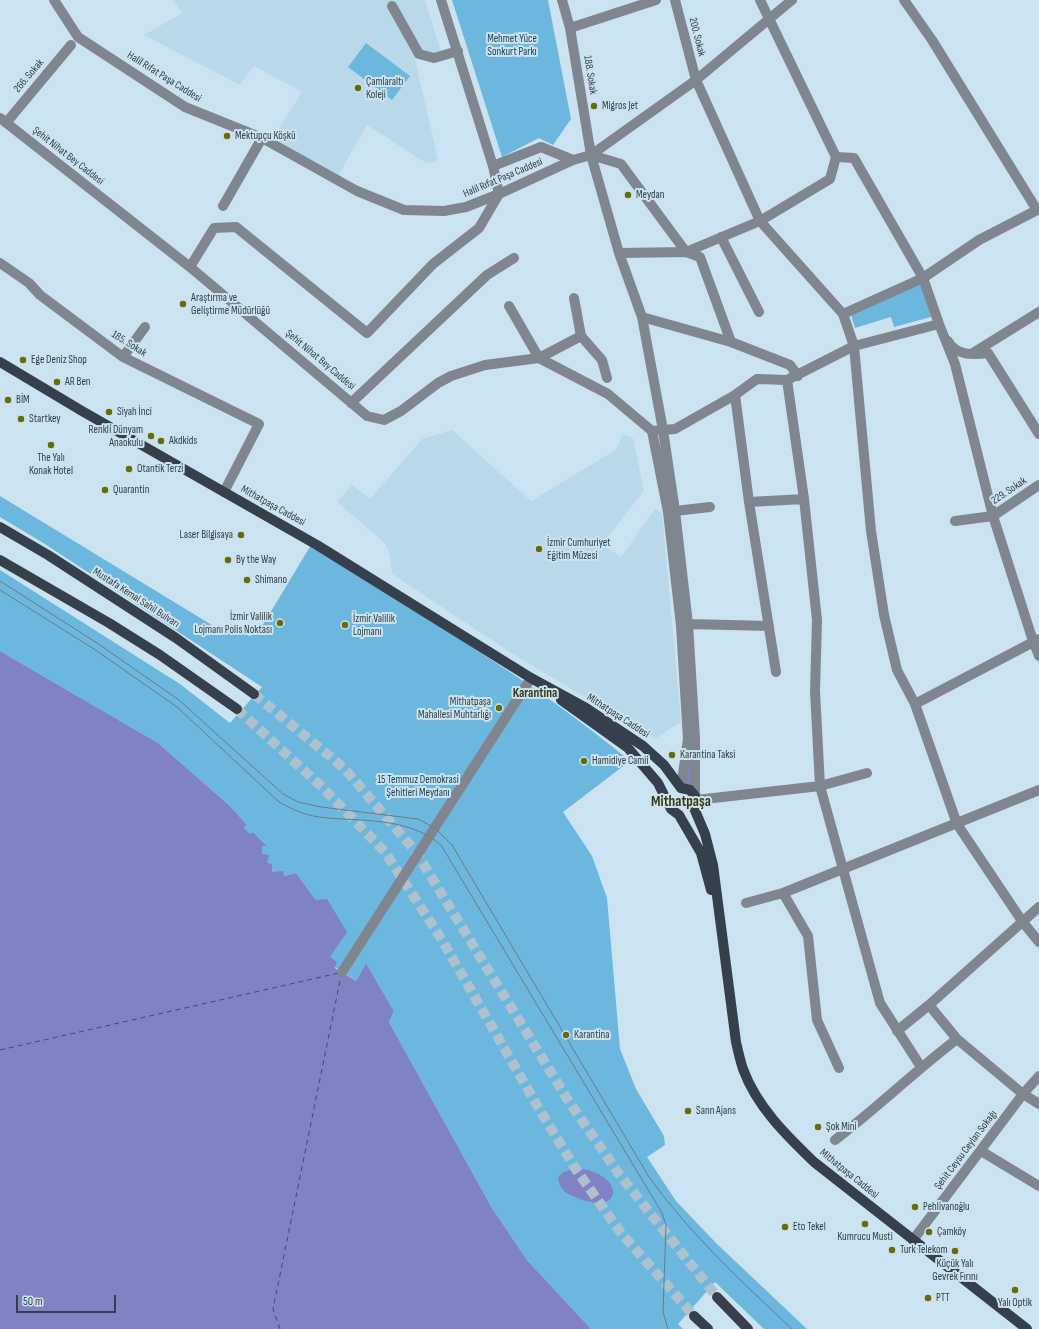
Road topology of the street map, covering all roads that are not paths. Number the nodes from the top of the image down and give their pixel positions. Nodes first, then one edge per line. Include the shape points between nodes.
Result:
1 (54, 0) edge
2 (441, 0) edge
3 (562, 0) edge
4 (656, 0) edge
5 (676, 0) edge
6 (760, 0) edge
7 (792, 0) edge
8 (904, 0) edge
9 (392, 6) dead end
10 (770, 20) junction
11 (570, 28) junction
12 (71, 45) dead end
13 (458, 51) junction
14 (696, 80) junction
15 (3, 121) edge
16 (262, 138) junction
17 (591, 155) junction
18 (836, 157) junction
19 (573, 160) junction
20 (493, 166) junction
21 (499, 194) junction
22 (223, 206) dead end
23 (1038, 210) edge
24 (760, 221) junction
25 (721, 237) junction
26 (686, 252) junction
27 (619, 253) junction
28 (514, 258) dead end
29 (0, 263) edge
30 (190, 267) junction
31 (923, 278) junction
32 (574, 298) dead end
33 (509, 306) dead end
34 (759, 312) dead end
35 (1039, 312) edge
36 (843, 314) junction
37 (642, 318) junction
38 (939, 324) junction
39 (145, 326) dead end
40 (581, 336) junction
41 (731, 342) junction
42 (854, 346) junction
43 (969, 355) junction
44 (123, 357) junction
45 (540, 358) junction
46 (0, 362) edge
47 (955, 364) junction
48 (798, 376) junction
49 (607, 378) dead end
50 (787, 380) junction
51 (735, 395) junction
52 (351, 403) junction
53 (658, 430) junction
54 (1039, 434) edge
55 (1039, 485) edge
56 (224, 492) junction
57 (804, 499) junction
58 (749, 502) junction
59 (710, 507) dead end
60 (676, 511) junction
61 (993, 516) junction
62 (955, 521) dead end
63 (0, 527) edge
64 (0, 560) edge
65 (688, 624) junction
66 (769, 626) junction
67 (1036, 640) edge
68 (1039, 656) edge
69 (776, 672) dead end
70 (530, 678) junction
71 (254, 694) tunnel mouth
72 (915, 704) junction
73 (237, 709) tunnel mouth
74 (867, 773) dead end
75 (820, 786) junction
76 (681, 788) junction
77 (1039, 790) edge
78 (668, 801) junction
79 (695, 802) junction
80 (679, 815) junction
81 (957, 824) junction
82 (844, 868) junction
83 (783, 893) junction
84 (746, 903) dead end
85 (1039, 907) edge
86 (1022, 921) junction
87 (1039, 942) edge
88 (342, 972) dead end
89 (729, 988) junction
90 (929, 1005) junction
91 (897, 1031) junction
92 (957, 1039) junction
93 (921, 1067) junction
94 (839, 1068) dead end
95 (1039, 1076) edge
96 (1023, 1094) junction
97 (1039, 1104) edge
98 (835, 1140) dead end
99 (980, 1152) junction
100 (1039, 1186) edge
101 (913, 1240) junction
102 (717, 1297) tunnel mouth
103 (694, 1316) tunnel mouth
104 (708, 1329) edge
105 (748, 1329) edge
106 (1027, 1329) edge

1 - 16 street, Halil Rıfat Paşa Caddesi via 78,37 185,107
2 - 13 street
3 - 11 street, 188. Sokak
4 - 11 street
5 - 14 street, 200. Sokak
6 - 10 street
7 - 10 street
8 - 23 street via 932,40
9 - 13 street via 419,54 434,58
10 - 14 street
10 - 18 street
11 - 17 street, 188. Sokak
12 - 15 street, 266. Sokak
13 - 20 street
14 - 17 street
14 - 24 street, 200. Sokak
15 - 30 street, Şehit Nihat Bey Caddesi
16 - 21 street, Halil Rıfat Paşa Caddesi via 357,192 404,210 444,211 466,207
16 - 22 street
17 - 19 street, Halil Rıfat Paşa Caddesi
17 - 26 street via 621,164
17 - 27 street, 188. Sokak
18 - 24 street via 830,179
18 - 31 street via 854,158
19 - 20 street via 541,147
19 - 21 street, Halil Rıfat Paşa Caddesi
20 - 21 street
21 - 30 street via 479,228 433,264 367,333 236,227 214,228
23 - 31 street via 979,240
24 - 25 street
24 - 36 street, 200. Sokak
25 - 26 street
25 - 34 street
26 - 27 street
26 - 41 street via 700,257
27 - 37 street, 188. Sokak
28 - 52 street via 487,275
29 - 44 street, 185. Sokak
30 - 52 street, Şehit Nihat Bey Caddesi
31 - 36 street
31 - 38 street
32 - 40 street
33 - 45 street
35 - 43 street
36 - 42 street
37 - 41 street
37 - 53 street, 188. Sokak
38 - 42 street
38 - 43 street via 952,348
38 - 47 street
39 - 44 street
40 - 45 street
40 - 49 street via 602,360
41 - 48 street via 790,365
42 - 48 street
42 - 72 street via 871,531 884,615 897,670
43 - 47 street
43 - 54 street via 988,353
44 - 56 street, 185. Sokak via 259,424
45 - 52 street, Şehit Nihat Bey Caddesi via 485,365 444,378 401,411 384,420 367,416
45 - 53 street via 608,394
46 - 56 main road, Mithatpaşa Caddesi
47 - 61 street
48 - 50 street
50 - 51 street via 757,379
50 - 57 street
51 - 53 street via 675,429
51 - 58 street
53 - 60 street
53 - 76 street via 680,626 688,739
55 - 61 street, 229. Sokak
56 - 70 main road, Mithatpaşa Caddesi via 317,544
57 - 58 street
57 - 75 street via 818,620 815,691
58 - 66 street
59 - 60 street
60 - 65 street
61 - 62 street
61 - 67 street
63 - 71 main road, Mustafa Kemal Sahil Bulvarı via 176,638
64 - 73 main road via 160,655
65 - 66 street
65 - 79 street via 695,738
66 - 69 street
67 - 68 street
67 - 72 street
70 - 76 main road, Mithatpaşa Caddesi via 586,708 643,746 664,765
70 - 78 main road, Mithatpaşa Caddesi via 628,748 658,783
70 - 88 street
72 - 81 street
74 - 75 street
75 - 79 street
75 - 82 street
76 - 78 main road via 671,793
76 - 79 main road, Mithatpaşa Caddesi via 690,790
77 - 81 street
78 - 80 main road, Mithatpaşa Caddesi via 671,809
79 - 80 main road via 688,814
79 - 89 main road, Mithatpaşa Caddesi via 713,865
80 - 89 main road, Mithatpaşa Caddesi via 701,853 706,870
81 - 82 street
81 - 86 street
82 - 83 street
82 - 91 street via 880,1003
83 - 84 street
83 - 94 street via 808,936 817,1020
85 - 86 street
86 - 87 street
86 - 90 street
89 - 101 main road, Mithatpaşa Caddesi via 736,1042 743,1069 770,1117 814,1162
90 - 91 street
90 - 92 street
91 - 93 street
92 - 93 street
92 - 96 street
93 - 98 street
95 - 96 street, Şehit Ceysu Ceylan Sokağı
96 - 97 street
96 - 99 street, Şehit Ceysu Ceylan Sokağı
99 - 100 street
99 - 101 street, Şehit Ceysu Ceylan Sokağı
101 - 106 main road, Mithatpaşa Caddesi
102 - 105 main road
103 - 104 main road

